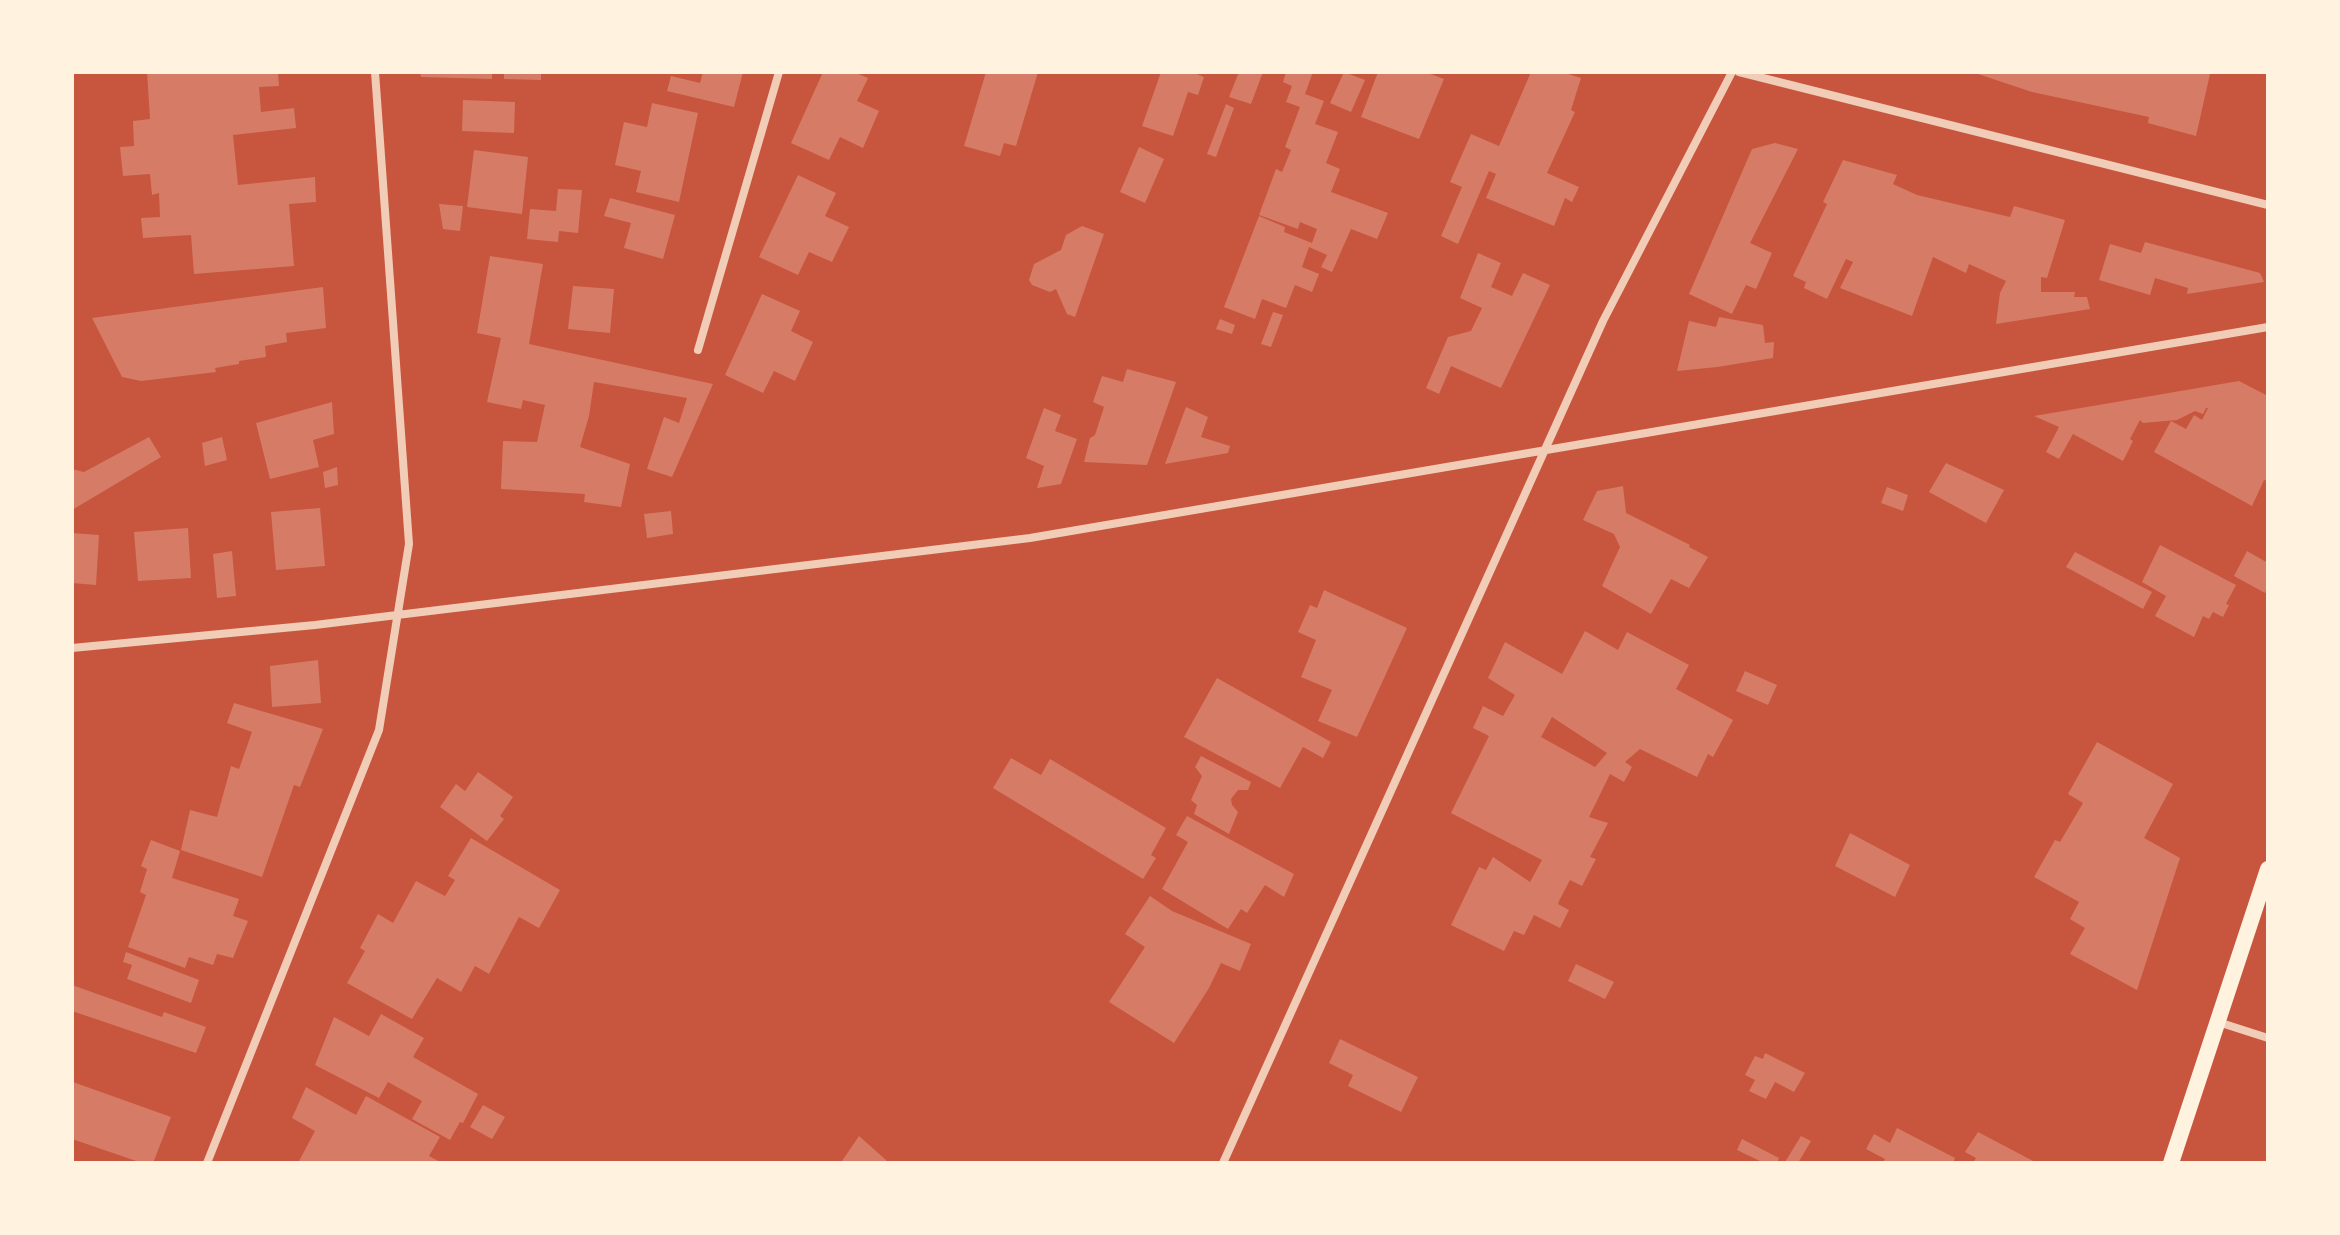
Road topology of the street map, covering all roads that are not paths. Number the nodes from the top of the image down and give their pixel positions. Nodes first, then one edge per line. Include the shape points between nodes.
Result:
1 (375, 72) edge
2 (779, 72) edge
3 (1732, 72) edge
4 (1739, 72) edge
5 (2268, 205) edge
6 (2268, 327) edge
7 (698, 350) dead end
8 (1545, 450) junction
9 (397, 615) junction
10 (72, 648) edge
11 (2268, 869) edge
12 (2218, 1021) junction
13 (2268, 1038) edge
14 (207, 1163) edge
15 (1223, 1163) edge
16 (2171, 1163) edge

1 - 9 street via 409,544
2 - 7 street
3 - 8 street via 1603,321
4 - 5 street
6 - 8 street
8 - 9 street via 1030,538
8 - 15 street
9 - 10 street
9 - 14 street via 379,730
11 - 12 main road
12 - 13 street
12 - 16 main road

